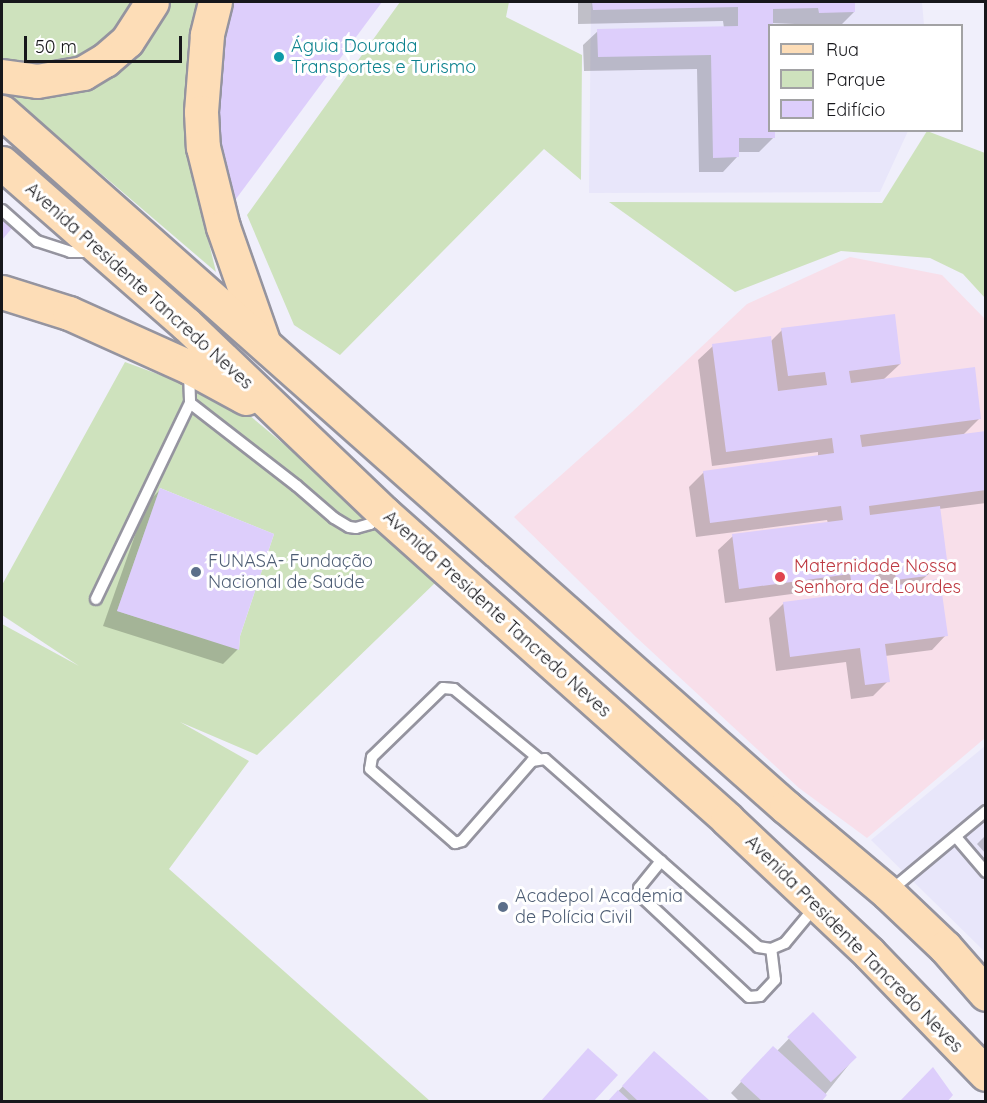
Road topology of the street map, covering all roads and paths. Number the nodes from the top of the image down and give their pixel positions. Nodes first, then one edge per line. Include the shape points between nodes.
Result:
1 (153, 2) edge
2 (215, 2) edge
3 (2, 76) edge
4 (2, 112) edge
5 (2, 163) edge
6 (2, 210) edge
7 (102, 252) junction
8 (2, 292) edge
9 (264, 342) junction
10 (189, 366) junction
11 (190, 403) junction
12 (288, 420) junction
13 (384, 513) junction
14 (96, 599) dead end
15 (539, 759) junction
16 (986, 811) edge
17 (956, 837) junction
18 (661, 861) junction
19 (986, 872) edge
20 (888, 893) junction
21 (817, 904) junction
22 (771, 949) junction
23 (986, 994) edge
24 (986, 1074) edge

1 - 3 main road via 127,41 83,73 37,81
2 - 9 main road via 207,35 209,177
4 - 9 main road
5 - 7 main road, Avenida Presidente Tancredo Neves
6 - 7 lane via 37,241 70,252
7 - 12 main road, Avenida Presidente Tancredo Neves
8 - 10 main road via 69,314
9 - 20 main road
10 - 11 lane
10 - 12 main road
11 - 13 lane via 334,518 350,527 363,527
11 - 14 lane
12 - 13 main road, Avenida Presidente Tancredo Neves
13 - 21 main road, Avenida Presidente Tancredo Neves
15 - 15 lane via 532,761 462,841 455,843 370,769 372,757 443,688 454,689
15 - 18 lane via 550,761
16 - 17 lane
17 - 19 lane
17 - 20 lane
18 - 22 lane via 758,946
18 - 22 lane via 639,888 642,897 749,997 760,996 775,980
20 - 23 main road via 945,947
21 - 22 lane via 785,943
21 - 24 main road, Avenida Presidente Tancredo Neves

